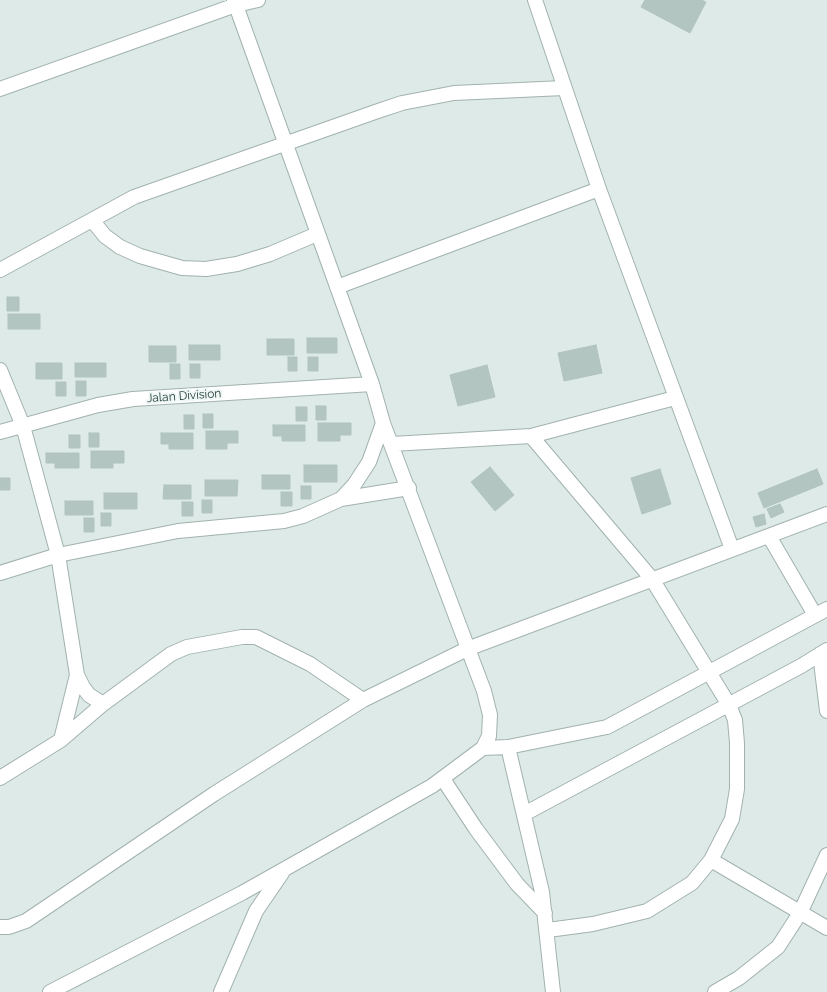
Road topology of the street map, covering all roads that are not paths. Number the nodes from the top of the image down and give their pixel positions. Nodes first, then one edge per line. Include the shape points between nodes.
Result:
1 (258, 0) edge
2 (535, 0) edge
3 (235, 2) edge
4 (564, 88) junction
5 (0, 89) edge
6 (284, 142) junction
7 (599, 189) junction
8 (92, 220) junction
9 (317, 234) junction
10 (0, 270) edge
11 (337, 286) junction
12 (0, 370) edge
13 (372, 384) junction
14 (675, 398) junction
15 (383, 423) junction
16 (23, 426) junction
17 (0, 432) edge
18 (531, 436) junction
19 (392, 444) junction
20 (409, 488) junction
21 (341, 499) junction
22 (827, 514) edge
23 (769, 536) junction
24 (732, 549) junction
25 (58, 555) junction
26 (0, 573) edge
27 (652, 579) junction
28 (821, 612) edge
29 (467, 649) junction
30 (823, 652) edge
31 (709, 672) junction
32 (77, 675) junction
33 (363, 700) junction
34 (103, 704) junction
35 (729, 705) junction
36 (827, 711) edge
37 (61, 740) junction
38 (508, 747) junction
39 (483, 748) junction
40 (0, 778) edge
41 (443, 779) junction
42 (524, 814) junction
43 (827, 855) edge
44 (711, 860) junction
45 (284, 869) junction
46 (242, 893) junction
47 (256, 911) junction
48 (800, 913) junction
49 (545, 914) junction
50 (0, 927) edge
51 (827, 928) edge
52 (548, 930) junction
53 (50, 992) edge
54 (221, 992) edge
55 (553, 992) edge
56 (715, 992) edge

1 - 3 street
2 - 4 street
3 - 5 street
3 - 6 street
4 - 6 street via 454,93 427,98
4 - 7 street
6 - 8 street via 134,197
6 - 9 street
7 - 11 street
7 - 14 street
8 - 9 street via 104,236 120,247 182,268 206,269 237,264
8 - 10 street
9 - 11 street
11 - 13 street
12 - 16 street
13 - 15 street
13 - 16 street, Jalan Division via 132,399
14 - 18 street
14 - 24 street
15 - 19 street
15 - 21 street via 369,462
16 - 17 street, Jalan Division
16 - 25 street
18 - 19 street
18 - 27 street
19 - 20 street
20 - 21 street
20 - 29 street
21 - 25 street via 284,521 178,531
22 - 23 street
23 - 24 street
23 - 28 street
24 - 27 street
25 - 26 street
25 - 32 street
27 - 29 street
27 - 31 street
28 - 31 street
29 - 33 street
29 - 39 street via 490,715 490,736
30 - 35 street
30 - 36 street
31 - 35 street
31 - 38 street via 607,728
32 - 34 street via 90,695
32 - 37 street
33 - 34 street via 310,664 264,640 249,636 178,650
33 - 50 street via 191,809 26,921
34 - 37 street
35 - 42 street
35 - 44 street via 737,731 737,789 732,819
37 - 40 street
38 - 39 street
38 - 42 street
39 - 41 street
41 - 45 street
41 - 49 street via 512,876
42 - 49 street
43 - 48 street
44 - 48 street
44 - 52 street via 692,883 647,911 593,924
45 - 46 street
45 - 47 street
46 - 47 street
46 - 53 street
47 - 54 street
48 - 51 street
48 - 56 street via 778,947 739,978
49 - 52 street
52 - 55 street

